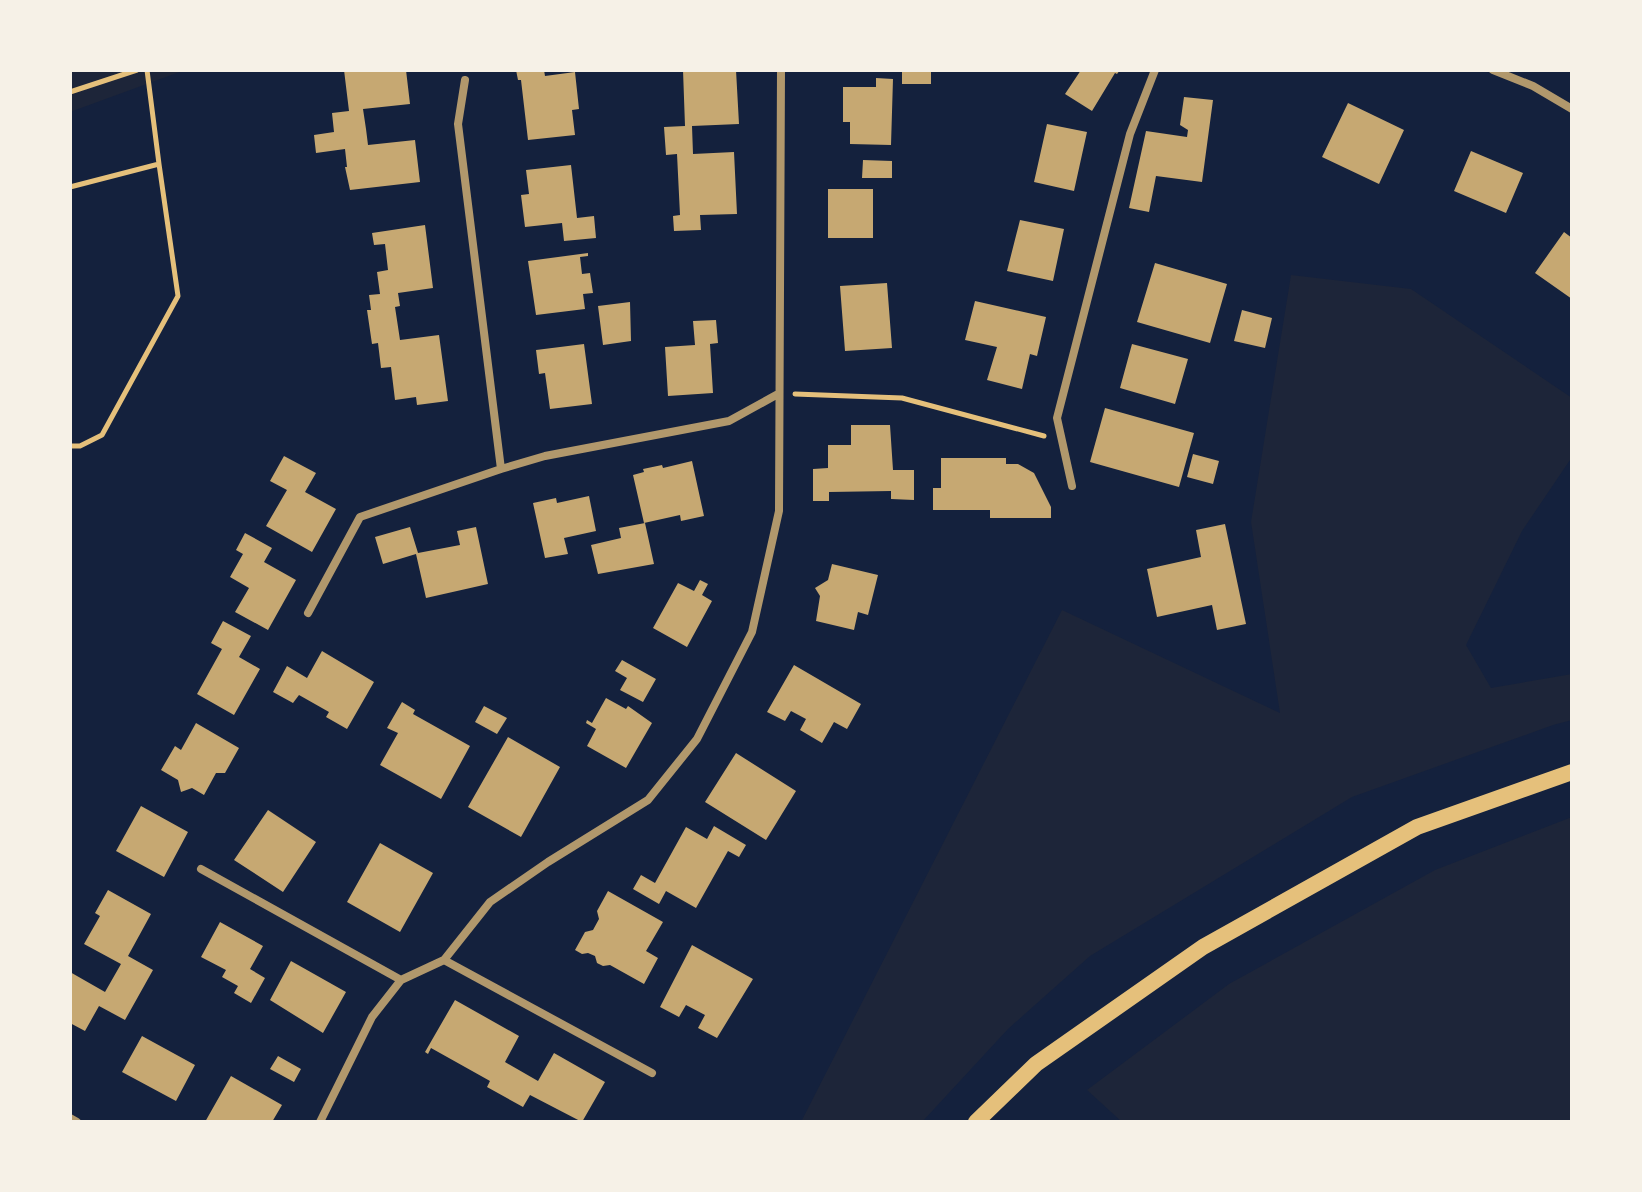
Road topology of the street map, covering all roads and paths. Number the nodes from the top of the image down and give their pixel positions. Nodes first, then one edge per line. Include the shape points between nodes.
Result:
1 (137, 70) edge
2 (147, 70) edge
3 (781, 70) edge
4 (1155, 70) edge
5 (1493, 70) edge
6 (465, 80) dead end
7 (70, 92) edge
8 (1572, 109) edge
9 (159, 164) junction
10 (70, 187) edge
11 (778, 394) junction
12 (1062, 440) junction
13 (70, 446) edge
14 (501, 469) junction
15 (1072, 486) dead end
16 (308, 613) dead end
17 (1572, 772) edge
18 (201, 869) dead end
19 (444, 960) junction
20 (401, 980) junction
21 (652, 1073) dead end
22 (70, 1118) edge
23 (77, 1122) edge
24 (320, 1122) edge
25 (976, 1122) edge

1 - 7 path
2 - 9 path
3 - 11 street
4 - 12 street via 1130,134 1057,418
5 - 8 street
6 - 14 street via 458,124
9 - 10 path
9 - 13 path via 178,296 102,435
11 - 12 path via 902,398
11 - 14 street via 729,421
11 - 19 street via 779,511 752,632 697,739 648,800 490,902
12 - 15 street
14 - 16 street via 360,517
17 - 25 main road via 1417,827 1203,947 1036,1064
18 - 20 street
19 - 20 street
19 - 21 street
20 - 24 street via 372,1017
22 - 23 street

